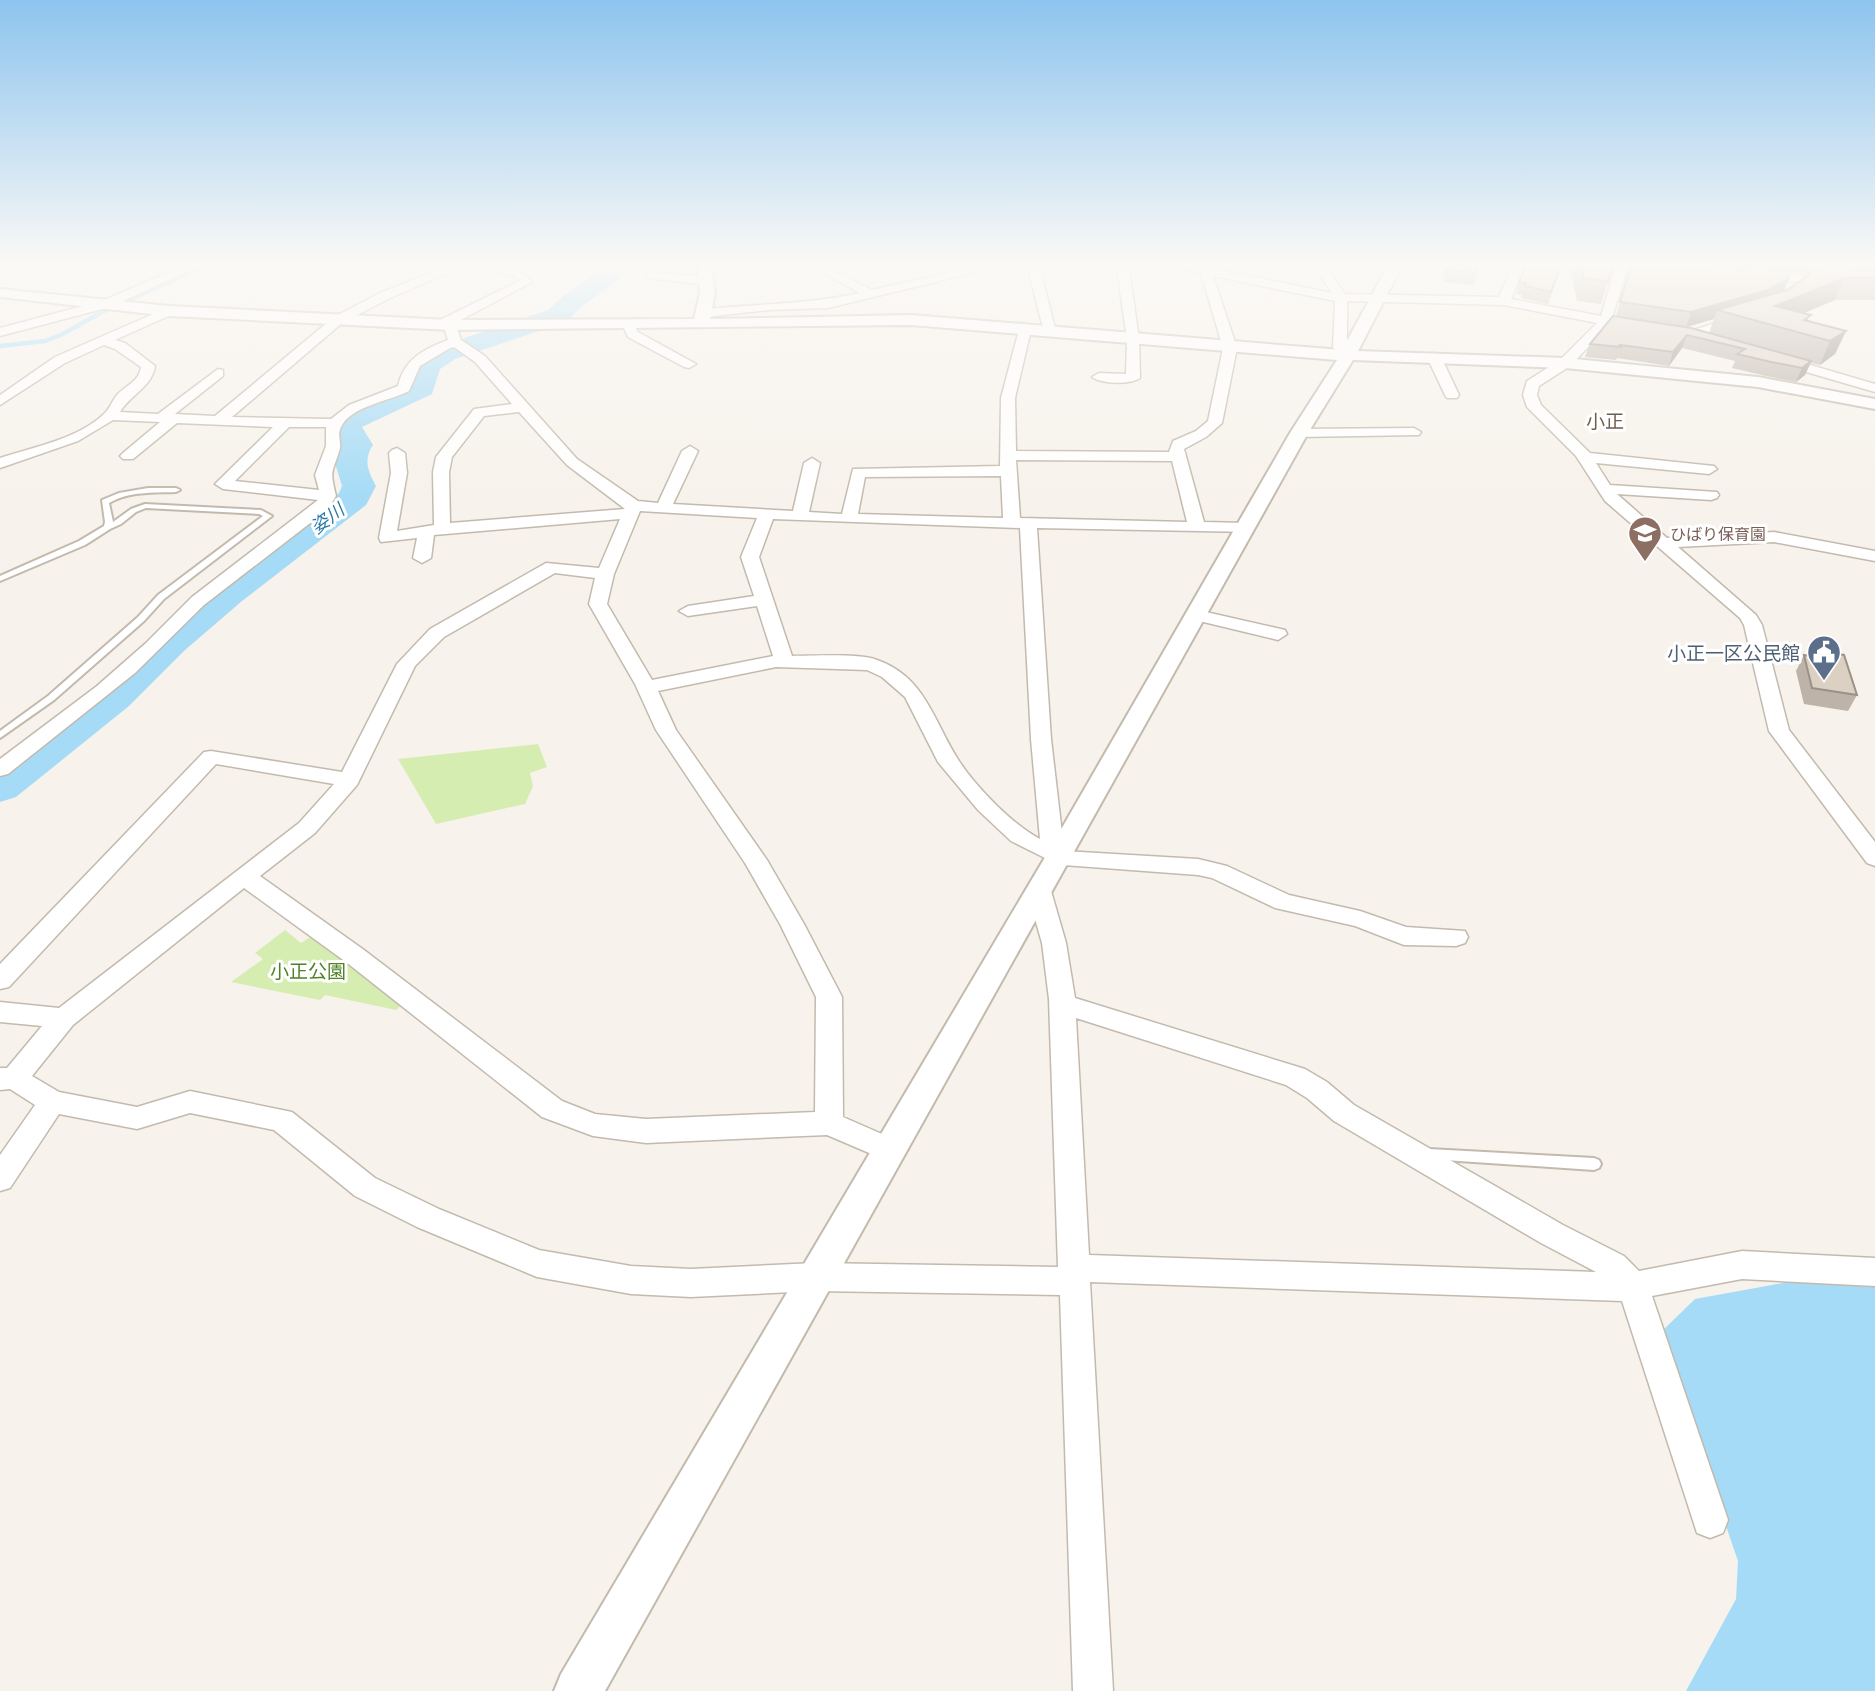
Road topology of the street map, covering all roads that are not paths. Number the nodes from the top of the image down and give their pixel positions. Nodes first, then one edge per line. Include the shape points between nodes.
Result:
1 (1133, 340) edge
2 (101, 341) edge
3 (106, 341) edge
4 (313, 341) edge
5 (647, 341) edge
6 (1022, 341) edge
7 (1144, 341) edge
8 (1228, 341) edge
9 (1340, 341) edge
10 (1356, 341) edge
11 (1586, 341) edge
12 (1710, 341) edge
13 (455, 342) joint
14 (1714, 342) edge
15 (1230, 348) junction
16 (1348, 355) junction
17 (1434, 357) junction
18 (1766, 357) edge
19 (1565, 363) junction
20 (689, 364) dead end
21 (218, 373) dead end
22 (1099, 377) dead end
23 (1875, 387) edge
24 (1452, 396) dead end
25 (0, 401) edge
26 (1875, 404) edge
27 (522, 407) junction
28 (110, 416) junction
29 (167, 419) junction
30 (219, 420) junction
31 (285, 423) junction
32 (332, 424) junction
33 (1414, 432) dead end
34 (1299, 433) junction
35 (690, 451) dead end
36 (397, 453) dead end
37 (128, 456) dead end
38 (1177, 457) junction
39 (1584, 457) junction
40 (0, 463) edge
41 (812, 463) dead end
42 (1008, 463) junction
43 (1709, 468) dead end
44 (1605, 489) junction
45 (176, 490) dead end
46 (1711, 495) dead end
47 (328, 496) junction
48 (663, 508) junction
49 (633, 510) junction
50 (767, 515) junction
51 (800, 517) junction
52 (849, 519) junction
53 (1020, 524) junction
54 (107, 527) junction
55 (1197, 527) junction
56 (1247, 528) junction
57 (434, 531) junction
58 (1664, 543) junction
59 (1875, 556) edge
60 (422, 558) dead end
61 (605, 574) junction
62 (0, 579) edge
63 (762, 600) junction
64 (688, 611) dead end
65 (1197, 615) junction
66 (1278, 634) dead end
67 (784, 661) junction
68 (647, 687) junction
69 (0, 735) edge
70 (0, 769) edge
71 (349, 780) junction
72 (1055, 856) junction
73 (1875, 858) edge
74 (245, 877) junction
75 (1039, 891) junction
76 (1456, 937) dead end
77 (0, 980) edge
78 (1062, 1004) junction
79 (0, 1012) edge
80 (64, 1018) junction
81 (7, 1079) edge
82 (52, 1102) junction
83 (829, 1123) junction
84 (888, 1149) junction
85 (1412, 1153) junction
86 (1594, 1164) dead end
87 (0, 1179) edge
88 (1875, 1272) edge
89 (1074, 1275) junction
90 (816, 1277) junction
91 (1633, 1286) junction
92 (1710, 1520) dead end
93 (578, 1691) edge
94 (1093, 1691) edge

1 - 22 street via 1133,378
2 - 25 street via 37,373
3 - 28 street via 148,366 148,375
4 - 30 street
5 - 20 street
6 - 42 street via 1008,398
7 - 15 street
8 - 15 street
9 - 16 street via 1340,348
10 - 16 street
11 - 19 street
12 - 14 street
13 - 27 street via 480,359
13 - 32 street via 416,360 404,388
15 - 16 street
15 - 38 street via 1215,423 1178,444
16 - 17 street
16 - 34 street
17 - 19 street
17 - 24 street
18 - 23 street
19 - 26 street via 1758,382
19 - 39 street via 1532,384 1530,395 1534,407
21 - 29 street
27 - 49 street via 572,462
27 - 57 street via 479,412 444,457
28 - 29 street
28 - 40 street via 76,436
29 - 30 street
29 - 37 street
30 - 31 street
31 - 32 street
31 - 47 street via 223,484
32 - 47 street via 329,436 333,446 323,475
33 - 34 street
34 - 56 street
35 - 48 street
36 - 57 street via 399,473 387,538
38 - 42 street
38 - 55 street
39 - 43 street
39 - 44 street
41 - 51 street
42 - 52 street via 858,472
42 - 53 street
44 - 46 street
44 - 58 street
45 - 54 lane via 112,497 105,502
47 - 70 street via 321,507 198,601 85,708
48 - 49 street
48 - 50 street
49 - 57 street
49 - 61 street
50 - 51 street
50 - 63 street via 750,557
51 - 52 street
52 - 53 street
53 - 55 street
53 - 72 street
54 - 62 lane
54 - 69 lane via 120,524 130,510 145,506 268,516 161,597 51,698
55 - 56 street
56 - 65 street
57 - 60 street
58 - 59 street via 1774,537
58 - 73 street via 1747,615 1779,731
61 - 68 street via 598,604
61 - 71 street via 552,567 437,633 407,664
63 - 64 street
63 - 67 street
65 - 66 street
65 - 72 street
67 - 68 street
67 - 72 street via 871,664 906,685 969,789 1026,841
68 - 83 street via 666,730 761,871 829,997
71 - 74 street via 307,828
71 - 77 street via 211,757
72 - 75 street
72 - 76 street via 1198,867 1283,902 1360,919 1404,936
74 - 80 street
74 - 83 street via 552,1109 593,1125 646,1131
75 - 78 street via 1054,943
75 - 84 street
78 - 85 street via 1295,1077
78 - 89 street
79 - 80 street
80 - 81 street
81 - 82 street
82 - 87 street
82 - 90 street via 137,1118 190,1102 282,1120 365,1186 537,1263 631,1280 691,1283
83 - 84 street
84 - 90 street
85 - 86 lane
85 - 91 street via 1614,1266
88 - 91 street via 1742,1265
89 - 90 street
89 - 91 street
89 - 94 street
90 - 93 street
91 - 92 street

